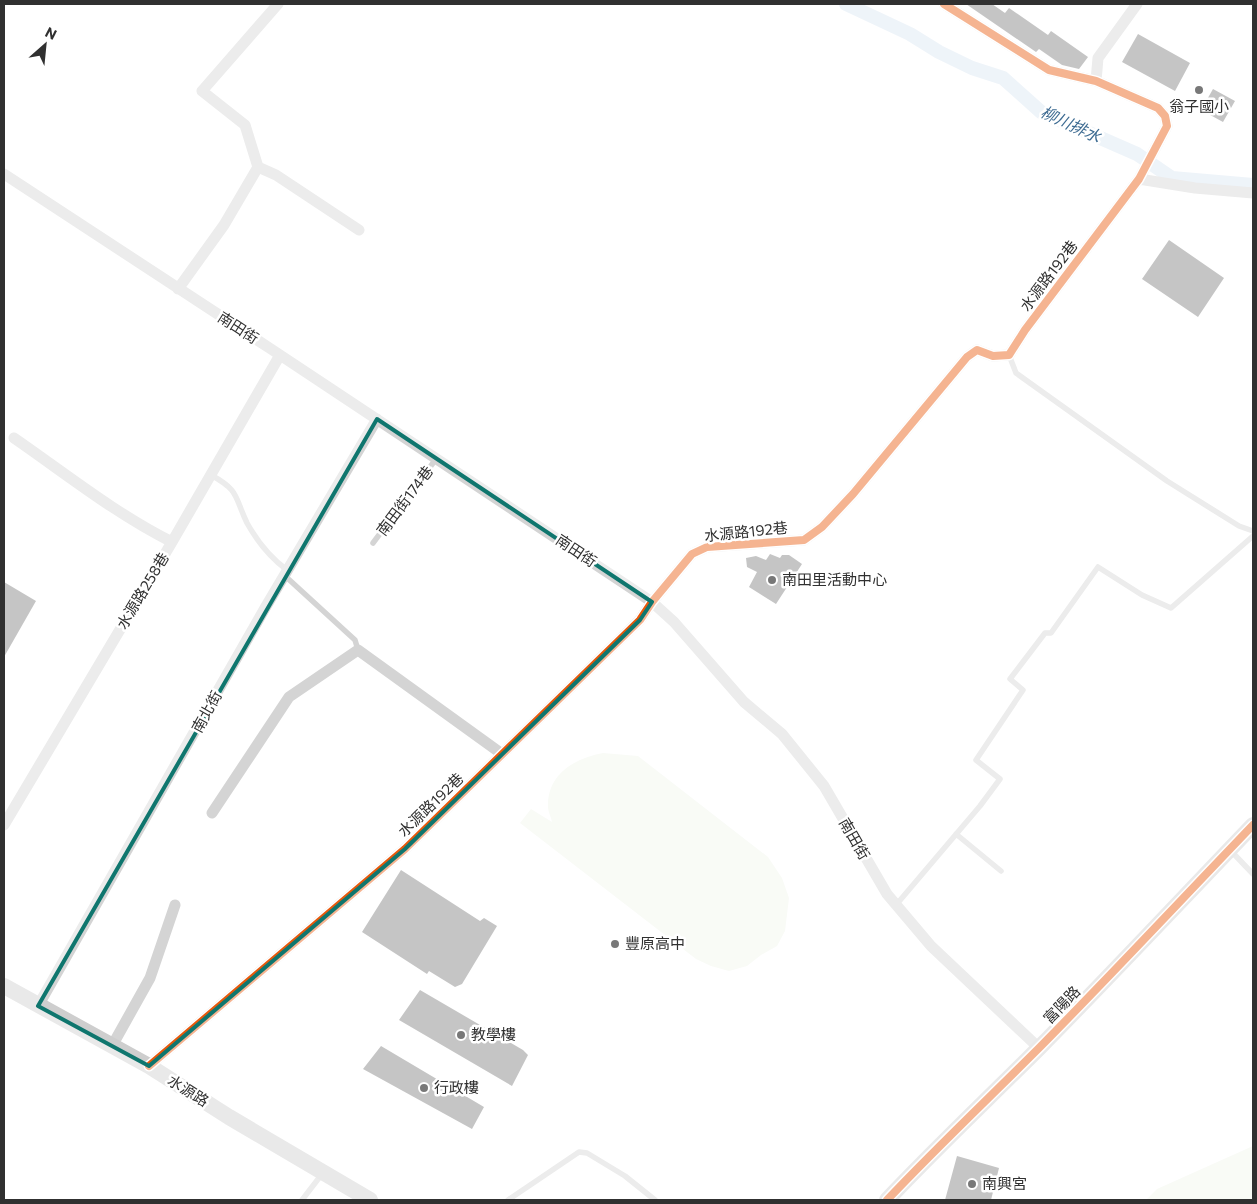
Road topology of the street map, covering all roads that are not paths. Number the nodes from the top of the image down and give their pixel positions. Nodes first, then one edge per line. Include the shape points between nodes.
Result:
1 (278, 4) edge
2 (944, 4) edge
3 (1137, 4) edge
4 (1096, 81) junction
5 (258, 166) junction
6 (4, 174) edge
7 (1139, 179) junction
8 (1253, 193) edge
9 (360, 230) dead end
10 (178, 288) junction
11 (280, 355) junction
12 (1010, 355) junction
13 (376, 419) junction
14 (14, 438) dead end
15 (436, 458) junction
16 (211, 475) junction
17 (1253, 531) edge
18 (1253, 536) edge
19 (172, 542) junction
20 (373, 542) dead end
21 (286, 573) junction
22 (652, 602) junction
23 (358, 650) junction
24 (502, 754) junction
25 (212, 813) dead end
26 (4, 825) edge
27 (1253, 825) edge
28 (956, 834) junction
29 (1230, 849) junction
30 (1001, 871) dead end
31 (1253, 874) edge
32 (896, 904) junction
33 (175, 905) dead end
34 (4, 987) edge
35 (38, 1006) junction
36 (112, 1046) junction
37 (1039, 1048) junction
38 (149, 1066) junction
39 (323, 1173) junction
40 (302, 1200) edge
41 (370, 1200) edge
42 (508, 1200) edge
43 (655, 1200) edge
44 (887, 1200) edge

1 - 5 street via 202,91 245,125
2 - 4 street, 水源路192巷 via 1049,70
3 - 4 street via 1098,58
4 - 7 street, 水源路192巷 via 1158,108 1165,116 1167,126
5 - 9 street
5 - 10 street via 224,224
6 - 10 street, 南田街
7 - 8 street
7 - 12 street, 水源路192巷 via 1025,330
10 - 11 street, 南田街
11 - 13 street, 南田街
11 - 16 street, 水源路258巷
12 - 17 lane via 1016,373 1167,481 1239,526
12 - 22 street, 水源路192巷 via 993,356 977,350 968,357 853,494 822,527 804,540 707,547 692,554
13 - 15 street, 南田街
13 - 21 street, 南北街
14 - 19 street via 112,506
15 - 20 lane, 南田街174巷
15 - 22 street, 南田街
16 - 19 street, 水源路258巷
16 - 21 lane via 234,491 248,524
18 - 28 lane via 1171,608 1142,596 1098,567 1051,633 1045,632 1010,679 1023,690 976,760 1000,779
19 - 26 street, 水源路258巷
21 - 23 lane via 355,640
21 - 35 street, 南北街
22 - 24 street, 水源路192巷 via 640,620
22 - 32 street, 南田街 via 674,622 744,702 782,734 824,786
23 - 24 street
23 - 25 street via 289,697
24 - 38 street, 水源路192巷 via 404,849
27 - 29 street, 富陽路
28 - 30 lane
28 - 32 lane
29 - 31 lane
29 - 37 street, 富陽路
32 - 37 street, 南田街 via 931,946
33 - 36 street via 150,978
34 - 35 street, 水源路
35 - 36 street, 水源路
36 - 38 street, 水源路
37 - 44 street, 富陽路
38 - 39 street, 水源路
39 - 40 lane
39 - 41 street, 水源路
42 - 43 lane via 579,1152 587,1153 625,1176

